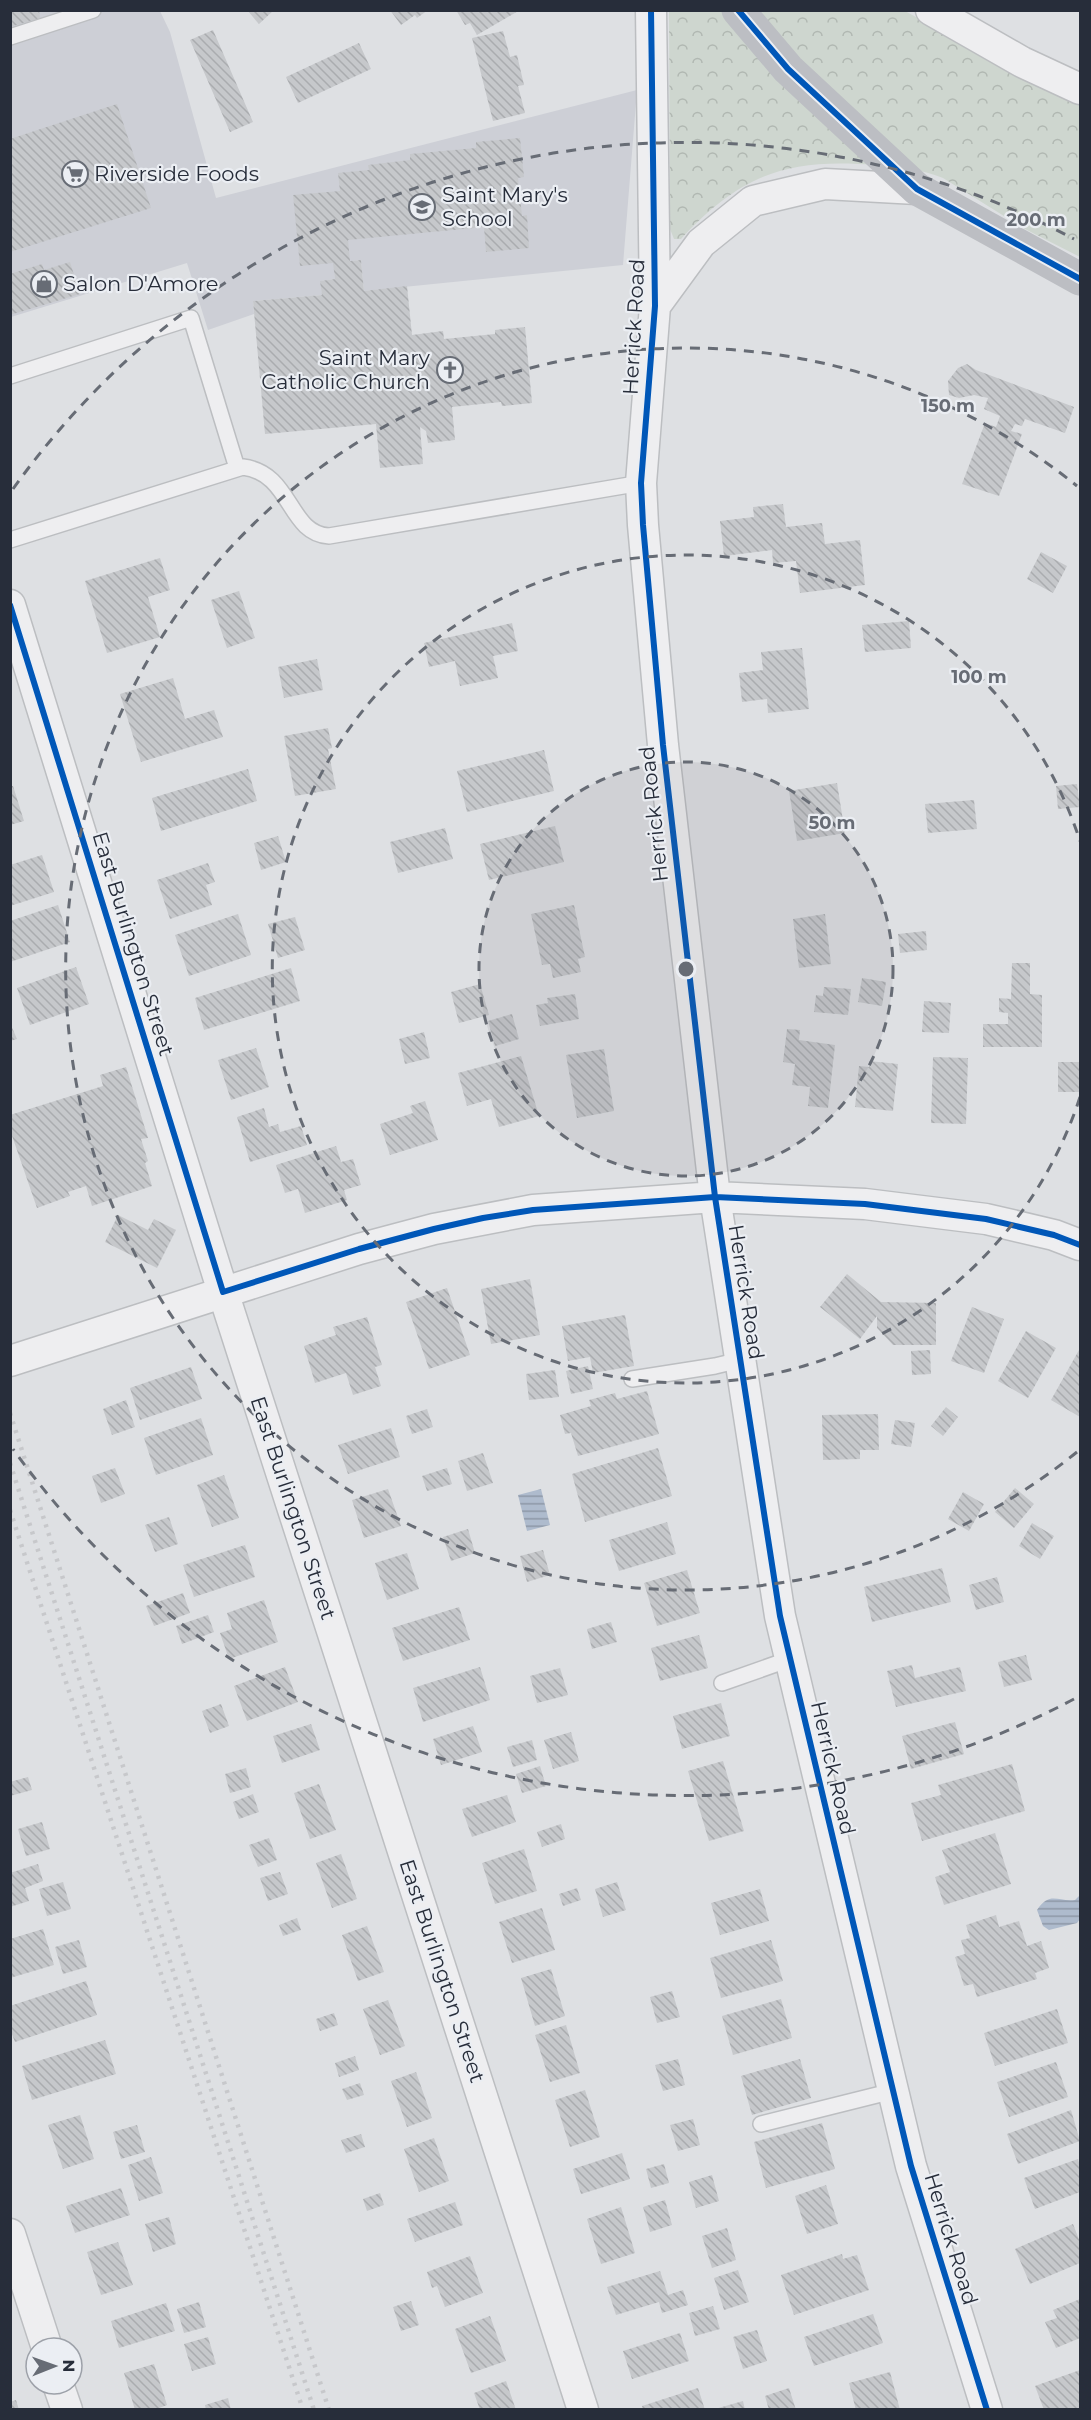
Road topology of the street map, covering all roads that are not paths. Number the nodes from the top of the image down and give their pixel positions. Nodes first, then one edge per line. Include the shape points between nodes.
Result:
1 (93, 10) edge
2 (651, 10) edge
3 (738, 10) edge
4 (931, 10) edge
5 (62, 15) edge
6 (10, 37) edge
7 (1080, 89) edge
8 (917, 189) junction
9 (1080, 279) edge
10 (655, 306) junction
11 (10, 376) edge
12 (237, 468) junction
13 (641, 483) junction
14 (10, 540) edge
15 (10, 605) edge
16 (715, 1197) junction
17 (1080, 1245) edge
18 (223, 1292) junction
19 (10, 1360) edge
20 (740, 1360) junction
21 (632, 1379) dead end
22 (790, 1659) junction
23 (722, 1683) dead end
24 (893, 2091) junction
25 (761, 2124) dead end
26 (10, 2234) edge
27 (43, 2336) edge
28 (583, 2409) edge
29 (987, 2409) edge

1 - 5 lane
2 - 10 street, Herrick Road
3 - 8 street via 788,69
4 - 7 street via 1022,62
5 - 6 lane
8 - 9 street
8 - 10 street via 825,184 753,201 701,243
10 - 13 street, Herrick Road
11 - 12 lane via 191,318
12 - 13 lane via 253,468 270,478 306,528 321,536
12 - 14 lane
13 - 16 street, Herrick Road via 664,756
15 - 18 street, East Burlington Street
16 - 17 street via 866,1203 986,1219
16 - 18 street via 533,1210 483,1218 434,1228
16 - 20 street, Herrick Road
18 - 19 street
18 - 28 street, East Burlington Street
20 - 21 lane
20 - 22 street, Herrick Road
22 - 23 lane
22 - 24 street, Herrick Road
24 - 25 lane
24 - 29 street, Herrick Road via 911,2166
26 - 27 street

